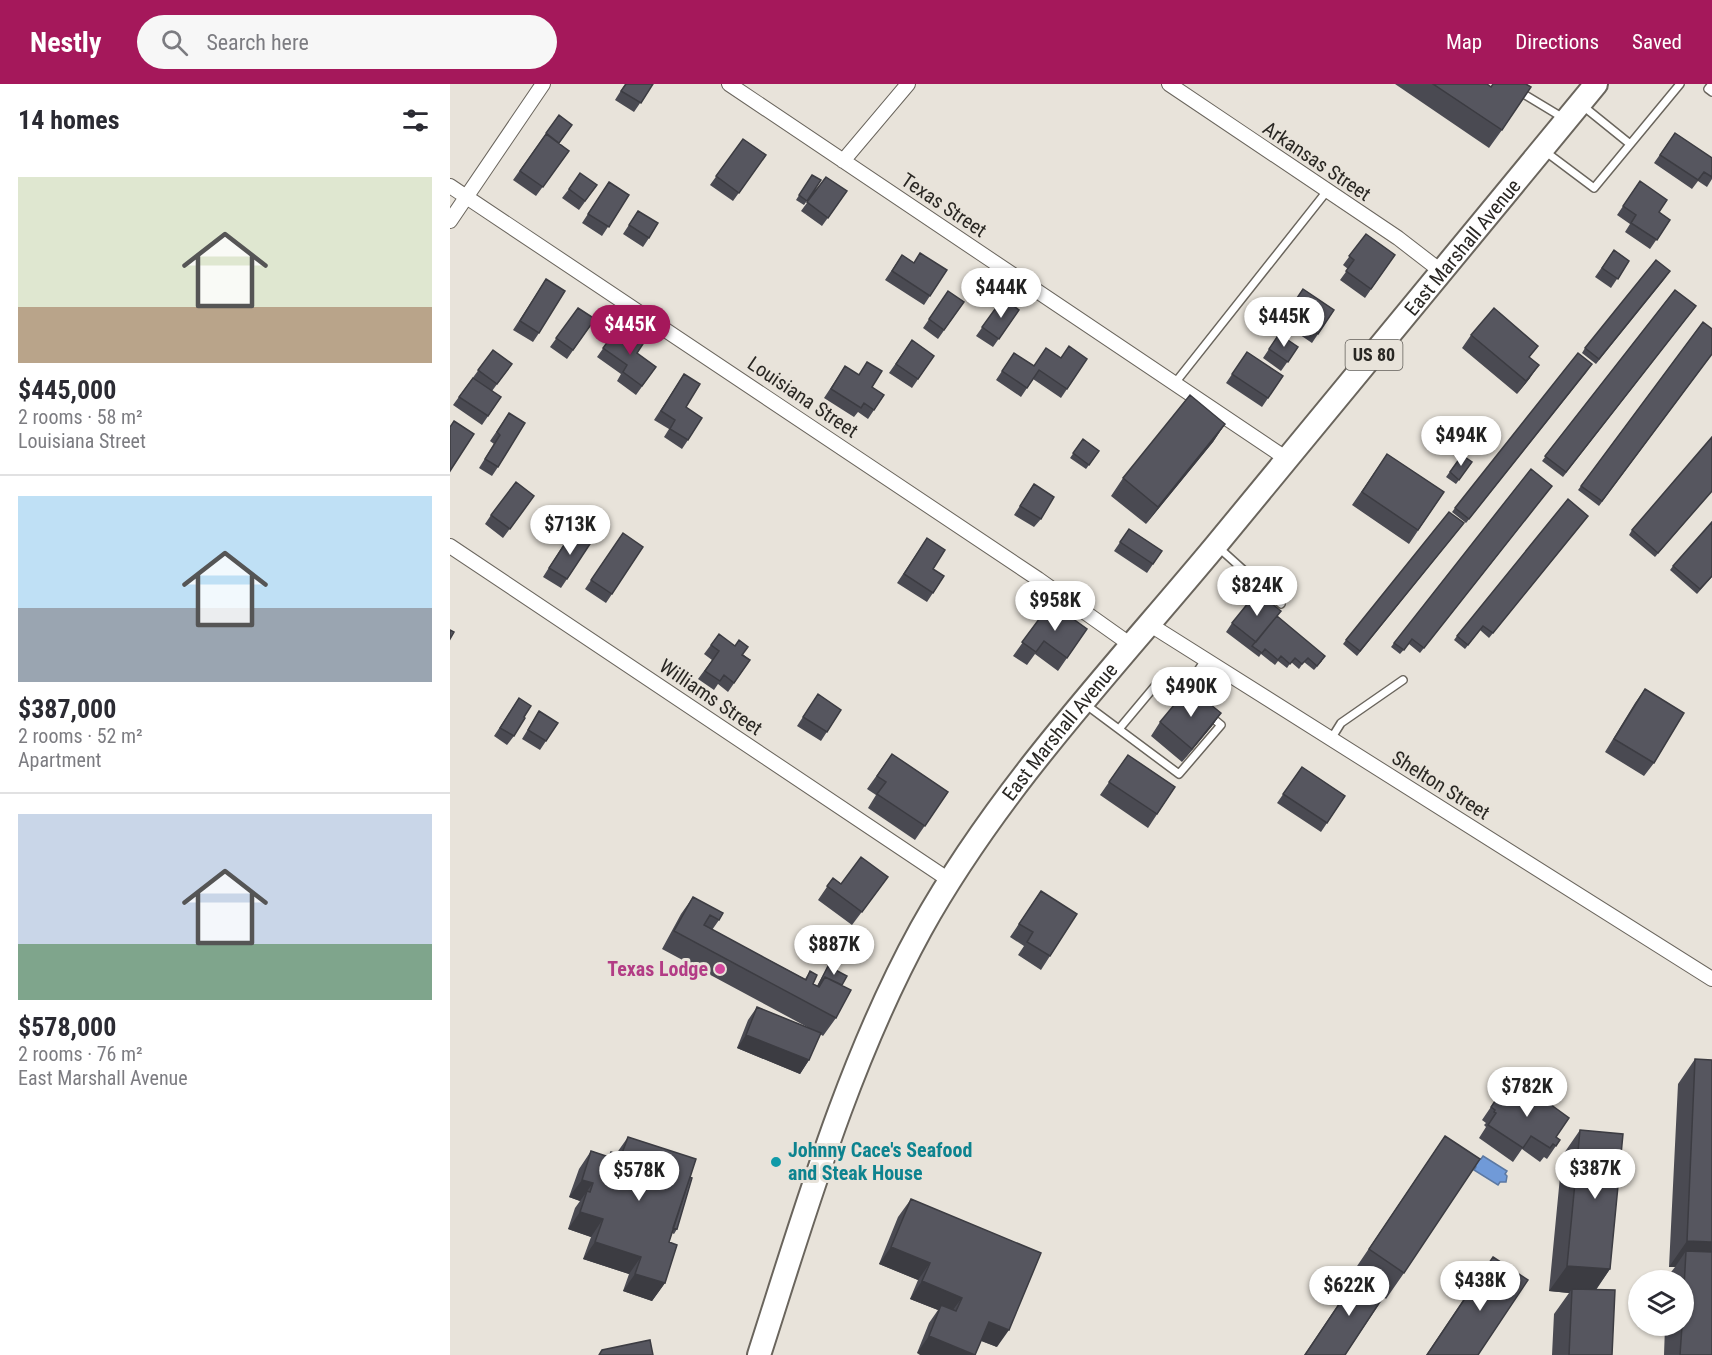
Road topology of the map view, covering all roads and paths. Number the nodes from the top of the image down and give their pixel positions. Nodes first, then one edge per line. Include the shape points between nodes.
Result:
1 (543, 84) edge
2 (729, 84) edge
3 (908, 84) edge
4 (1168, 84) edge
5 (1508, 84) edge
6 (1596, 84) edge
7 (1680, 84) edge
8 (1712, 84) edge
9 (1712, 92) edge
10 (1573, 112) junction
11 (1630, 144) junction
12 (1542, 150) junction
13 (843, 161) junction
14 (450, 186) edge
15 (1327, 191) junction
16 (467, 197) junction
17 (450, 221) edge
18 (1442, 272) junction
19 (1175, 383) junction
20 (1287, 459) junction
21 (1216, 545) junction
22 (450, 546) edge
23 (1281, 604) dead end
24 (1149, 624) junction
25 (1131, 645) junction
26 (1205, 660) junction
27 (1403, 680) dead end
28 (1183, 693) junction
29 (1083, 702) junction
30 (1198, 706) edge
31 (1205, 712) edge
32 (1119, 729) junction
33 (1331, 739) junction
34 (950, 880) junction
35 (1712, 979) edge
36 (759, 1355) edge

1 - 16 street
2 - 13 street, Texas Street
3 - 13 street
4 - 15 street, Arkansas Street
5 - 10 lane
6 - 10 main road, East Marshall Avenue / US 80
7 - 11 lane
8 - 9 lane via 1708,89
10 - 11 lane
10 - 12 main road, East Marshall Avenue / US 80
11 - 12 lane via 1594,188
12 - 18 main road, East Marshall Avenue / US 80
13 - 19 street, Texas Street
14 - 16 street, Louisiana Street
15 - 18 street, Arkansas Street
15 - 19 lane
16 - 17 street
16 - 25 street, Louisiana Street
18 - 20 main road, East Marshall Avenue / US 80
19 - 20 street, Texas Street
20 - 21 main road, East Marshall Avenue / US 80
21 - 23 lane
21 - 24 main road, East Marshall Avenue / US 80
22 - 34 street, Williams Street
24 - 25 main road, East Marshall Avenue / US 80
24 - 26 street, Shelton Street
25 - 29 main road, East Marshall Avenue / US 80
26 - 28 lane
26 - 33 street, Shelton Street
27 - 33 lane via 1341,723
28 - 30 lane
28 - 32 lane via 1155,686
29 - 32 lane
29 - 34 main road, East Marshall Avenue / US 80 via 1001,804
31 - 32 lane via 1221,725 1179,774
33 - 35 street, Shelton Street
34 - 36 main road, East Marshall Avenue / US 80 via 905,959 863,1051 822,1161

